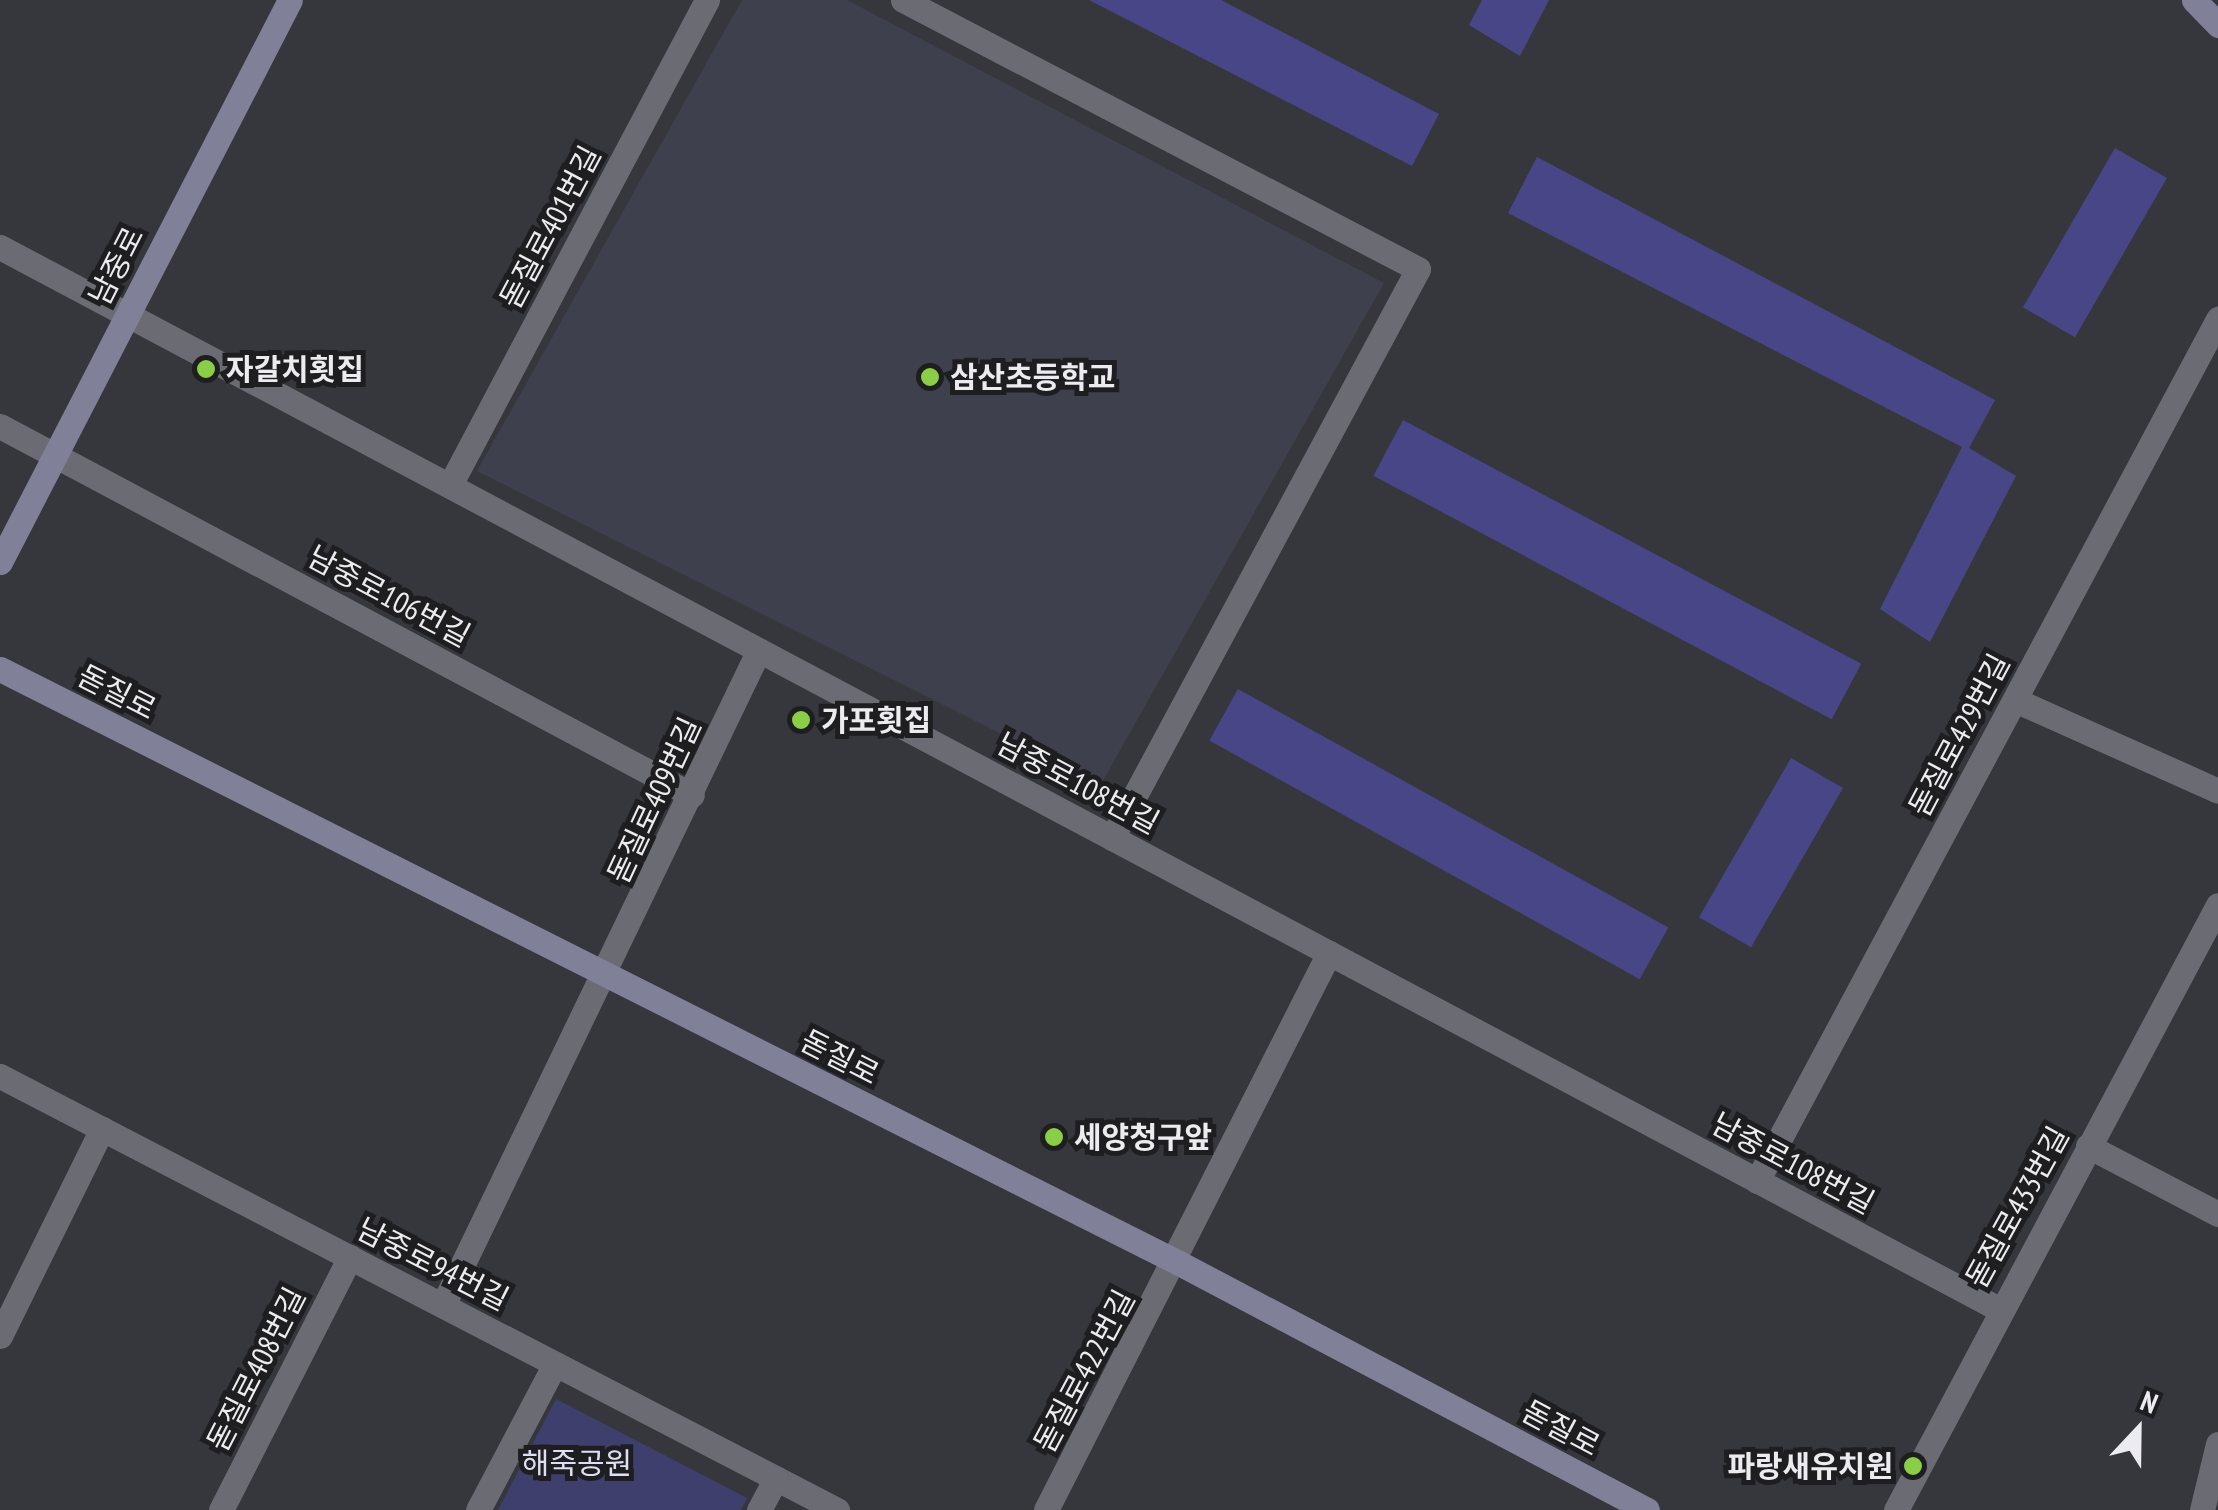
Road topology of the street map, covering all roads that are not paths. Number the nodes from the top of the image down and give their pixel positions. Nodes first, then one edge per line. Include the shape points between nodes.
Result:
1 (290, 0) edge
2 (707, 0) edge
3 (903, 0) edge
4 (2194, 0) edge
5 (2203, 0) edge
6 (2218, 13) edge
7 (2218, 25) edge
8 (0, 246) edge
9 (128, 314) junction
10 (2218, 319) edge
11 (0, 426) edge
12 (54, 454) junction
13 (450, 485) junction
14 (0, 562) edge
15 (760, 650) junction
16 (0, 669) edge
17 (2014, 700) junction
18 (2218, 792) edge
19 (692, 795) junction
20 (1112, 838) junction
21 (2218, 905) edge
22 (1328, 953) junction
23 (608, 977) junction
24 (0, 1076) edge
25 (102, 1129) junction
26 (2088, 1146) junction
27 (1756, 1181) junction
28 (2218, 1214) edge
29 (350, 1257) junction
30 (1178, 1263) junction
31 (443, 1305) junction
32 (1998, 1309) junction
33 (0, 1336) edge
34 (555, 1364) junction
35 (2218, 1444) edge
36 (776, 1478) junction
37 (221, 1510) edge
38 (478, 1510) edge
39 (759, 1510) edge
40 (837, 1510) edge
41 (1046, 1510) edge
42 (1647, 1510) edge
43 (1896, 1510) edge
44 (2202, 1510) edge

1 - 9 main road, 남중로
2 - 13 street, 돋질로401번길
3 - 20 street via 1418,268
4 - 7 main road
5 - 6 main road
8 - 9 street, 남중로108번길
9 - 12 main road, 남중로
9 - 13 street, 남중로108번길
10 - 17 street, 돋질로429번길
11 - 12 street, 남중로106번길
12 - 14 main road, 남중로
12 - 19 street, 남중로106번길
13 - 15 street, 남중로108번길
15 - 19 street, 돋질로409번길
15 - 20 street, 남중로108번길
16 - 23 main road, 돋질로
17 - 18 street
17 - 27 street, 돋질로429번길
19 - 23 street, 돋질로409번길
20 - 22 street, 남중로108번길
21 - 26 street, 돋질로433번길
22 - 27 street, 남중로108번길
22 - 30 street, 돋질로422번길
23 - 30 main road, 돋질로
23 - 31 street, 돋질로409번길
24 - 25 street, 남중로94번길
25 - 29 street, 남중로94번길
25 - 33 street
26 - 28 street
26 - 32 street, 돋질로433번길
27 - 32 street, 남중로108번길
29 - 31 street, 남중로94번길
29 - 37 street, 돋질로408번길
30 - 41 street, 돋질로422번길
30 - 42 main road, 돋질로
31 - 34 street, 남중로94번길
32 - 43 street, 돋질로433번길
34 - 36 street, 남중로94번길
34 - 38 street
35 - 44 street
36 - 39 street
36 - 40 street, 남중로94번길

